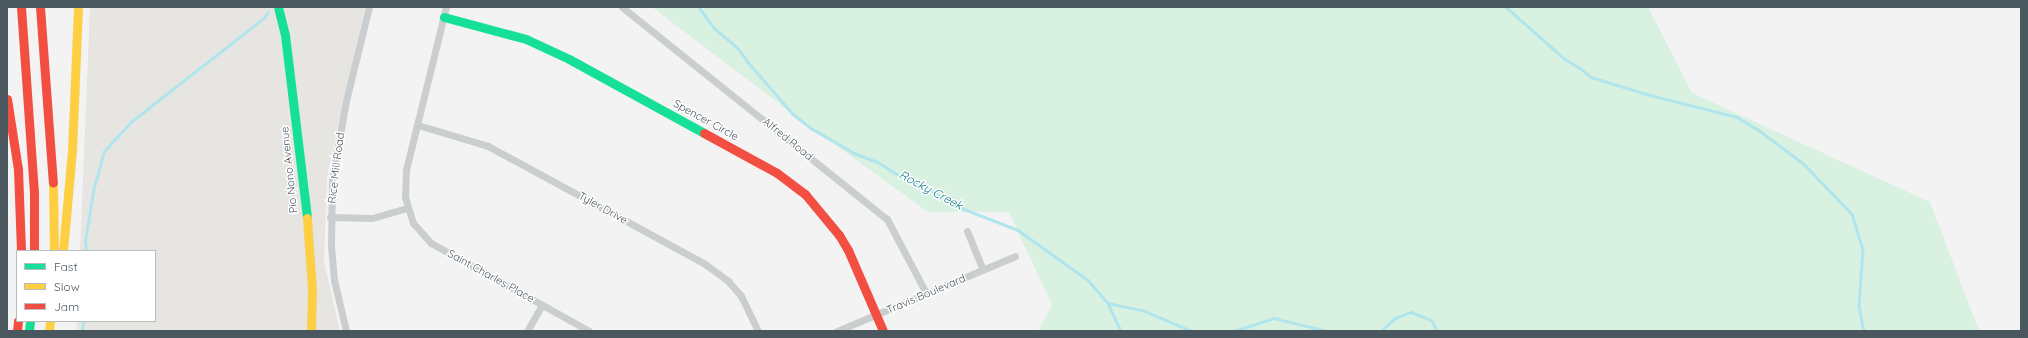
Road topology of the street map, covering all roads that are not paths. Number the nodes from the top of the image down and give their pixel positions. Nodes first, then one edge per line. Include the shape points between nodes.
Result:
1 (21, 7) edge
2 (40, 7) edge
3 (78, 7) edge
4 (278, 7) edge
5 (369, 7) edge
6 (446, 7) edge
7 (622, 7) edge
8 (444, 17) junction
9 (7, 100) edge
10 (418, 126) junction
11 (407, 208) junction
12 (330, 217) junction
13 (967, 231) dead end
14 (21, 250) edge
15 (34, 250) edge
16 (54, 250) edge
17 (63, 250) edge
18 (1015, 256) dead end
19 (983, 270) junction
20 (926, 293) junction
21 (542, 305) junction
22 (876, 315) junction
23 (311, 331) edge
24 (346, 331) edge
25 (527, 331) edge
26 (589, 331) edge
27 (758, 331) edge
28 (837, 331) edge
29 (883, 331) edge

1 - 15 main road via 34,184
2 - 16 main road via 53,166
3 - 17 main road via 72,151
4 - 23 main road, Pio Nono Avenue via 284,35 310,242
5 - 12 street, Rice Mill Road via 338,143
6 - 8 street, Saint Charles Place
7 - 20 street, Alfred Road via 887,219
8 - 10 street, Saint Charles Place
8 - 22 main road, Spencer Circle via 526,39 569,59 777,173 805,194 839,235
9 - 14 main road via 18,169
10 - 11 street, Saint Charles Place via 405,178 404,197
10 - 27 street, Tyler Drive via 494,149 705,264 728,281 741,296
11 - 12 street via 372,218
11 - 21 street, Saint Charles Place via 413,223 431,243
12 - 24 street, Rice Mill Road via 334,280
13 - 19 street
18 - 19 street, Travis Boulevard
19 - 20 street, Travis Boulevard
20 - 22 street, Travis Boulevard
21 - 25 street
21 - 26 street, Saint Charles Place
22 - 28 street, Travis Boulevard
22 - 29 main road, Spencer Circle

